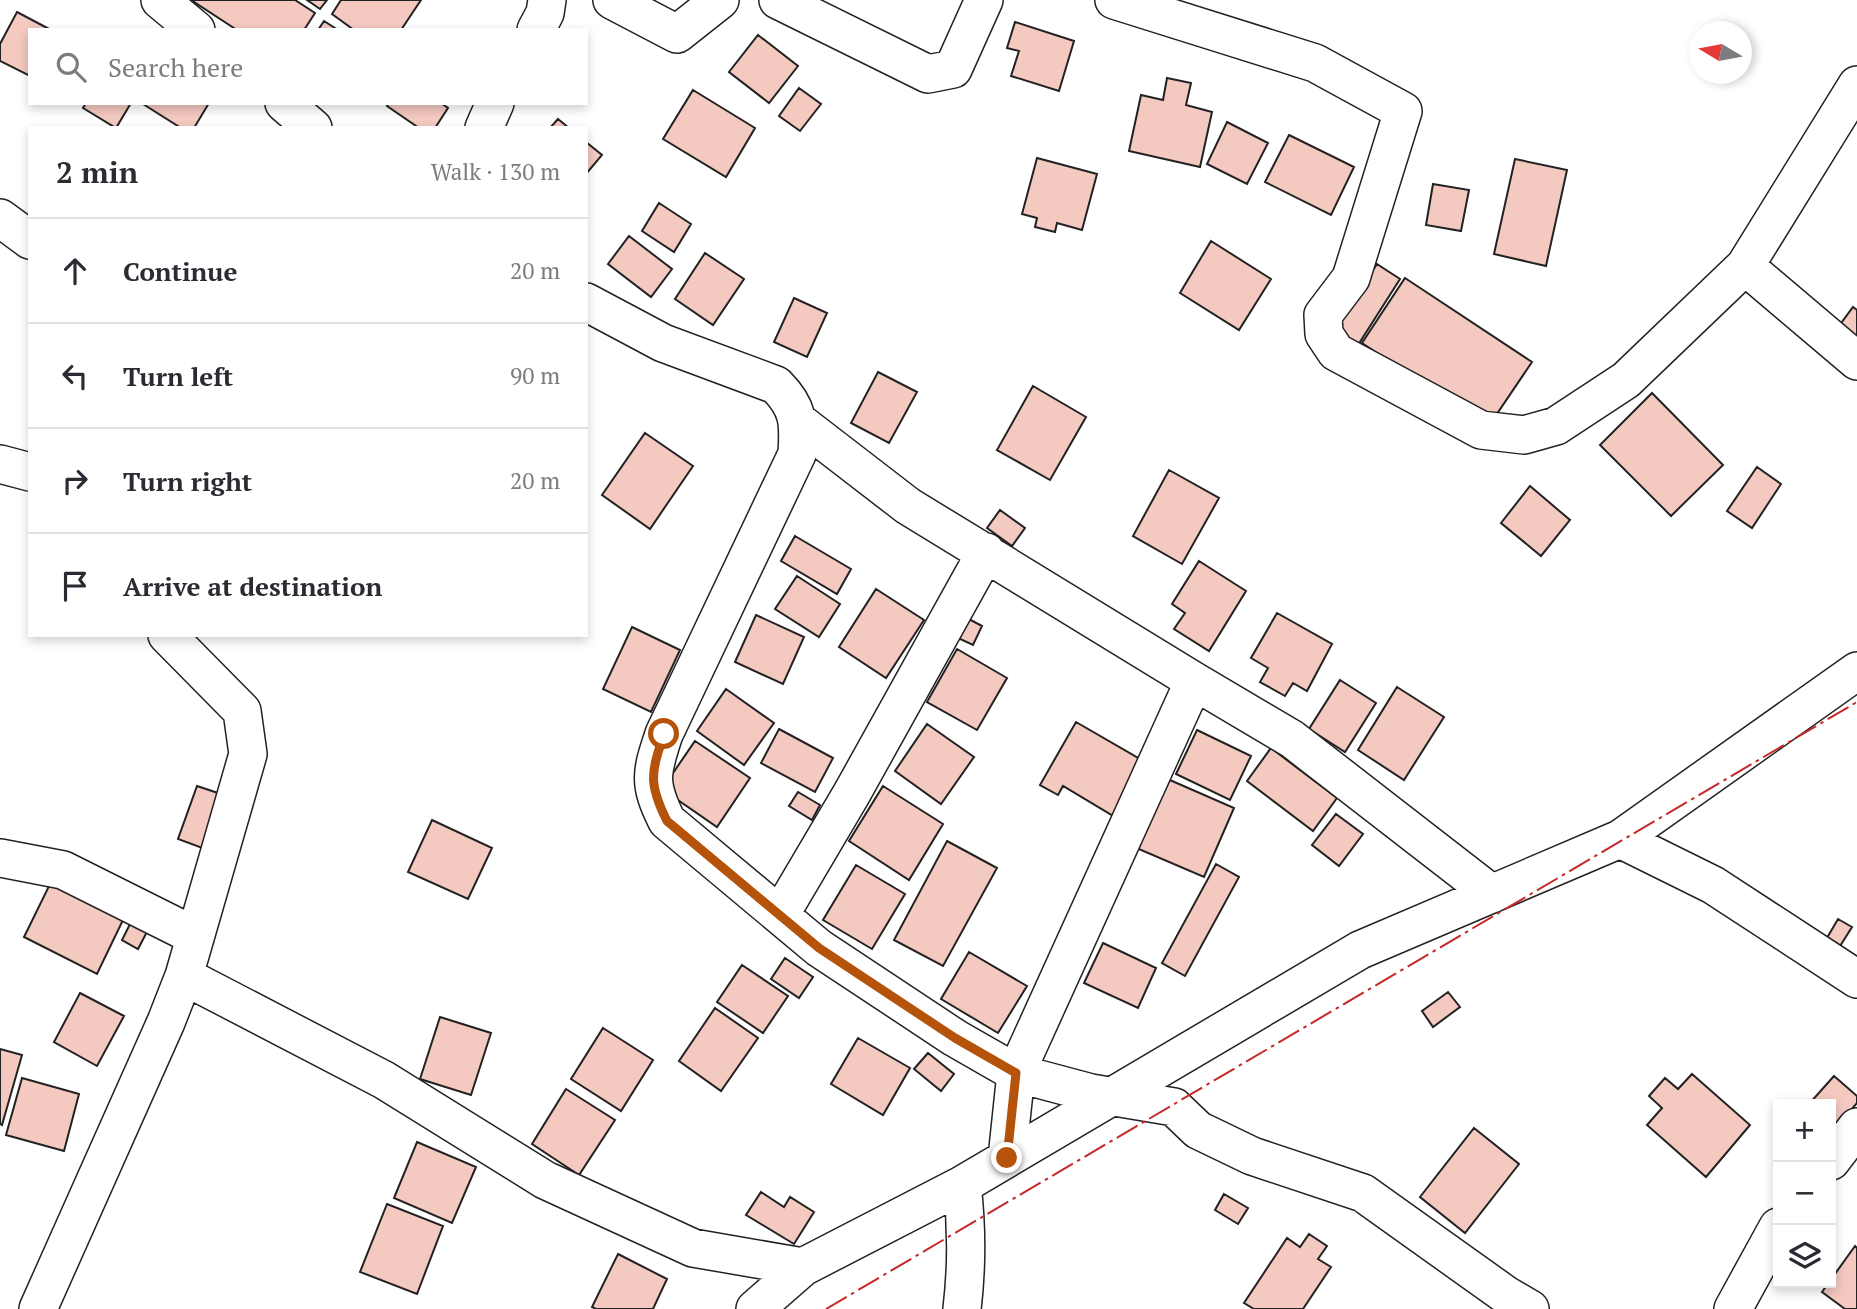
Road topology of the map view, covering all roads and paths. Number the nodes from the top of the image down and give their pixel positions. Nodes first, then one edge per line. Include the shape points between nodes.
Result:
1 (160, 0) edge
2 (547, 0) edge
3 (612, 0) edge
4 (720, 0) edge
5 (778, 0) edge
6 (984, 0) edge
7 (1114, 0) edge
8 (194, 28) edge
9 (537, 28) edge
10 (1857, 85) edge
11 (286, 105) edge
12 (494, 105) edge
13 (311, 126) edge
14 (485, 126) edge
15 (0, 218) edge
16 (28, 239) edge
17 (1745, 266) junction
18 (588, 303) edge
19 (1857, 361) edge
20 (799, 422) junction
21 (0, 464) edge
22 (28, 471) edge
23 (986, 552) junction
24 (169, 637) edge
25 (1857, 671) edge
26 (1194, 681) junction
27 (1620, 839) junction
28 (0, 858) edge
29 (1492, 894) junction
30 (780, 915) junction
31 (195, 936) junction
32 (184, 976) junction
33 (1857, 979) edge
34 (1016, 1073) junction
35 (1109, 1097) junction
36 (1857, 1127) edge
37 (1836, 1154) edge
38 (1007, 1158) junction
39 (962, 1185) junction
40 (1773, 1236) edge
41 (803, 1267) junction
42 (38, 1309) edge
43 (755, 1309) edge
44 (962, 1309) edge
45 (1530, 1309) edge
46 (1733, 1309) edge

1 - 8 street
2 - 9 street
3 - 4 street via 677,34
5 - 6 street via 928,74 953,69
7 - 17 street via 1315,63 1403,111 1351,278 1322,315 1324,334 1336,352 1481,430 1524,435 1556,426 1626,380
10 - 17 street
11 - 13 street
12 - 14 street
15 - 16 street
17 - 19 street
18 - 20 street via 663,342 776,385 789,398
20 - 23 street via 908,506
20 - 30 street via 797,454 664,734 653,767 655,796 667,821
21 - 22 street
23 - 26 street
23 - 30 street
24 - 31 street via 242,711 248,754
25 - 27 street
26 - 29 street via 1292,739
26 - 34 street
27 - 29 street
27 - 33 street via 1713,885
28 - 31 street via 64,870
29 - 35 street via 1360,950
30 - 34 street via 819,948
31 - 32 street
32 - 41 street via 384,1080 558,1186 692,1248
32 - 42 street
34 - 35 street
34 - 38 street
35 - 38 street
35 - 45 street via 1174,1107 1198,1129 1252,1156 1363,1192
36 - 37 street
38 - 39 street
39 - 41 street
39 - 44 street via 967,1273
40 - 46 street
41 - 43 street

